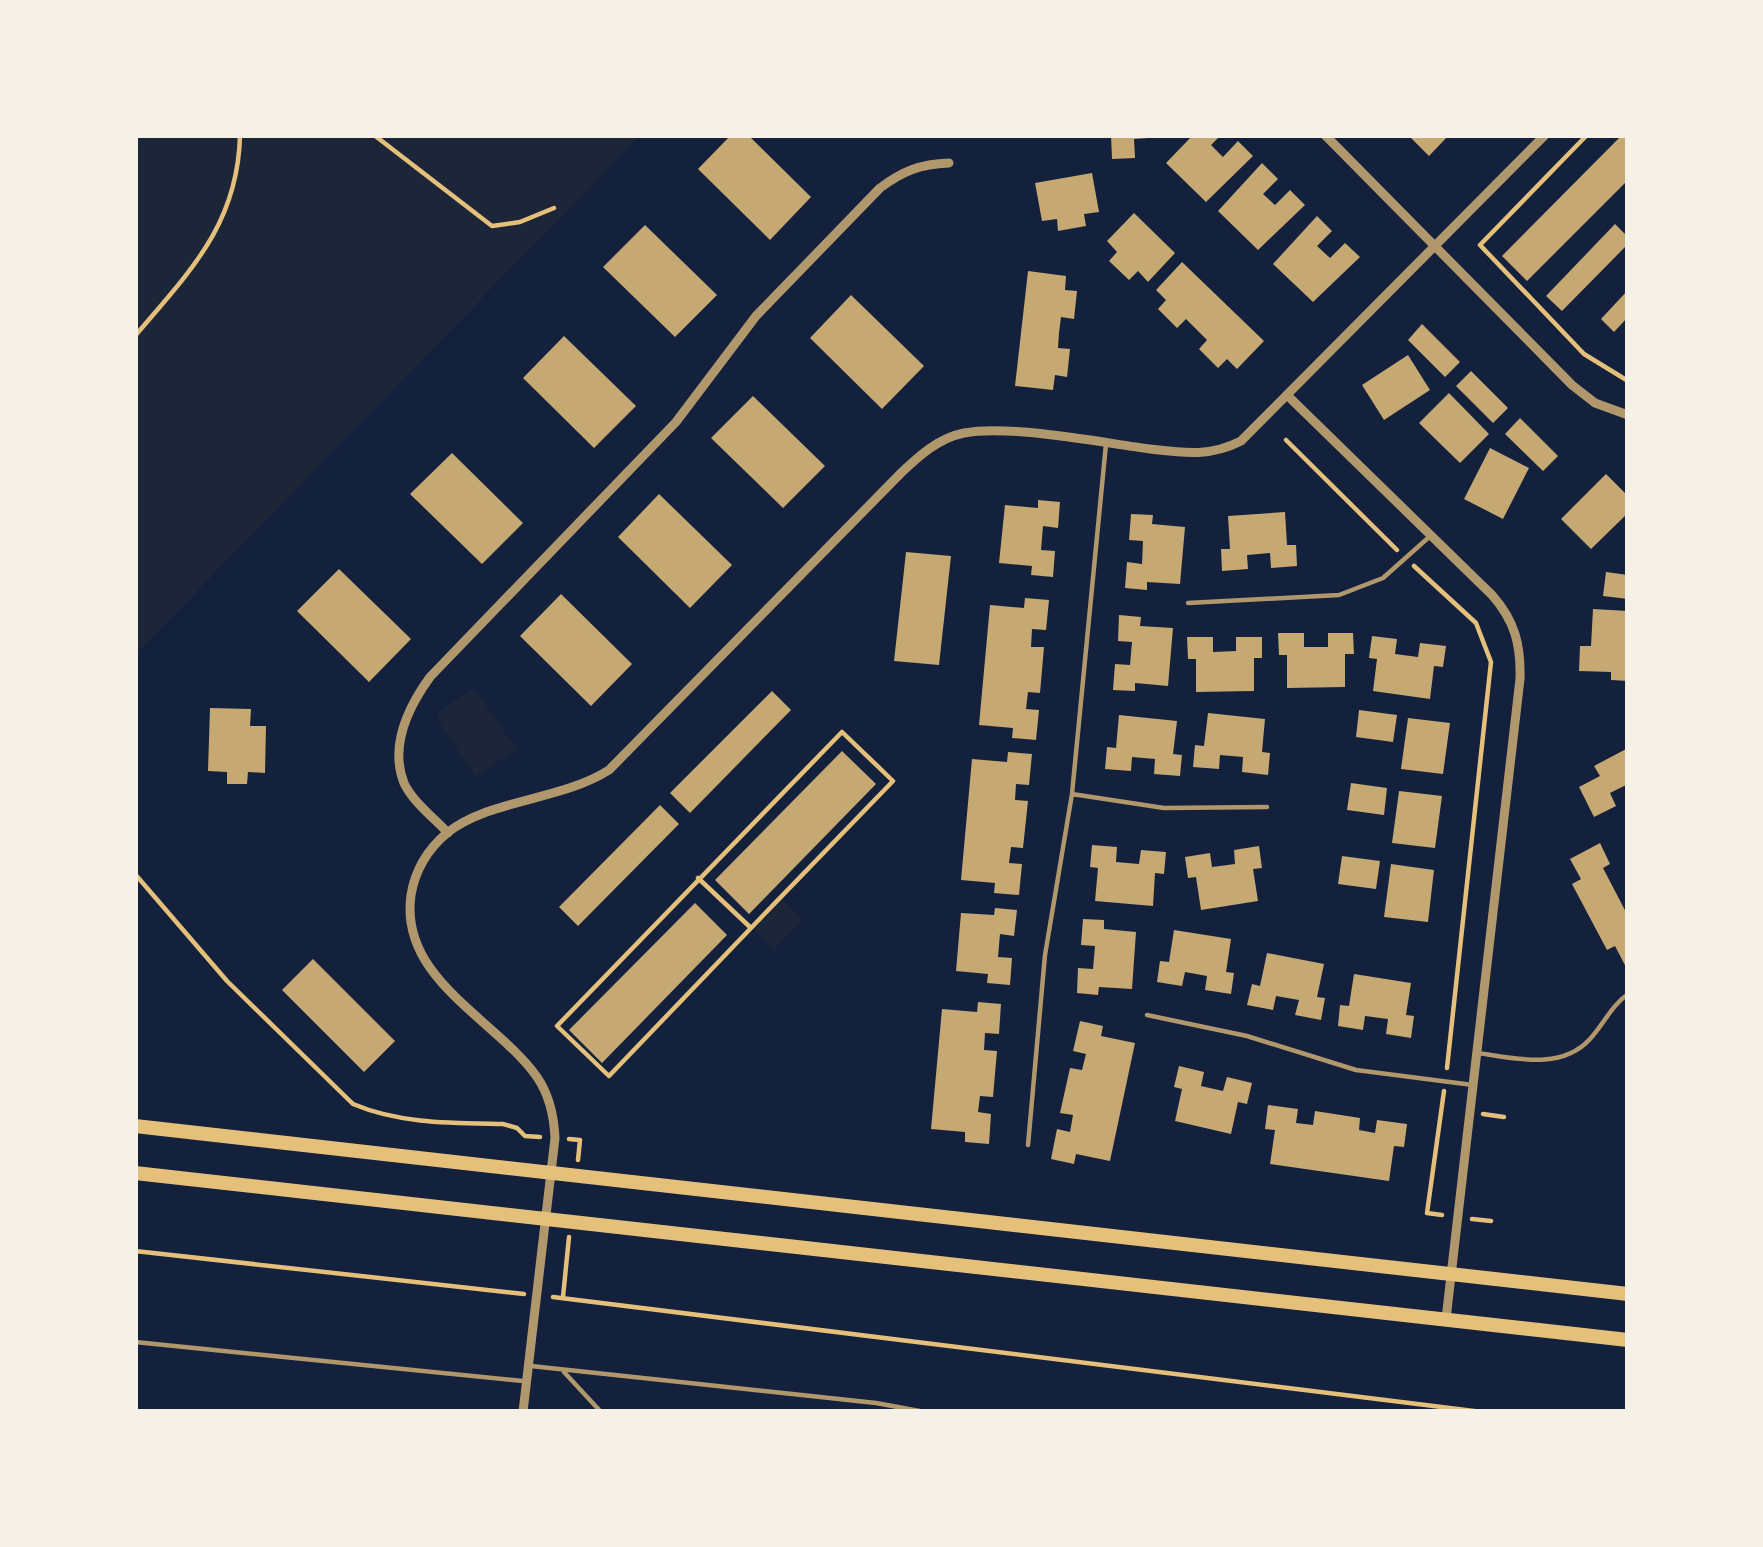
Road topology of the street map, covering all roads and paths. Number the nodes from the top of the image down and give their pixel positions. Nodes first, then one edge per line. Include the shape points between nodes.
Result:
1 (240, 135) edge
2 (374, 135) edge
3 (1325, 135) edge
4 (1545, 135) edge
5 (1587, 135) edge
6 (949, 163) dead end
7 (554, 208) dead end
8 (1436, 245) junction
9 (135, 337) edge
10 (1628, 381) edge
11 (1288, 396) junction
12 (1628, 415) edge
13 (1286, 440) dead end
14 (1106, 444) junction
15 (1430, 536) junction
16 (1406, 559) junction
17 (1188, 603) dead end
18 (1072, 794) junction
19 (1267, 807) dead end
20 (448, 832) junction
21 (135, 874) edge
22 (698, 878) junction
23 (751, 928) junction
24 (1628, 994) edge
25 (1147, 1016) dead end
26 (1478, 1053) junction
27 (1445, 1083) junction
28 (1473, 1084) junction
29 (135, 1126) edge
30 (525, 1136) dead end
31 (1028, 1145) dead end
32 (550, 1172) junction
33 (135, 1173) edge
34 (1427, 1213) dead end
35 (545, 1218) junction
36 (135, 1251) edge
37 (1450, 1275) junction
38 (534, 1294) junction
39 (1628, 1294) edge
40 (1446, 1319) junction
41 (1628, 1340) edge
42 (135, 1342) edge
43 (528, 1365) junction
44 (562, 1370) junction
45 (526, 1381) junction
46 (898, 1410) edge
47 (523, 1412) edge
48 (601, 1412) edge
49 (925, 1412) edge
50 (1482, 1412) edge

1 - 9 path via 227,212
2 - 7 path via 492,226
3 - 8 street
4 - 8 street
5 - 10 path via 1480,245 1584,354
6 - 20 street via 903,171 880,188 756,316 676,422 430,677 403,721 400,760 404,783
8 - 11 street
8 - 12 street via 1572,385
11 - 14 street via 1225,449
11 - 15 street
13 - 16 path
14 - 18 lane
14 - 20 street via 979,431 927,450 609,770
15 - 16 lane
15 - 26 street via 1503,607 1521,658
16 - 17 lane via 1339,595
16 - 27 path via 1476,623 1491,662
18 - 19 lane via 1164,808
18 - 31 lane via 1045,955
20 - 32 street via 417,873 415,941 432,970 545,1090 555,1125
21 - 30 path via 227,980 353,1104 408,1119 503,1124
22 - 23 path
22 - 23 path via 842,732 893,781
22 - 23 path via 557,1026 608,1076
24 - 26 lane via 1571,1052 1534,1061
25 - 27 lane via 1356,1070
26 - 28 street
27 - 28 lane
27 - 34 path
28 - 37 street
29 - 32 main road
32 - 35 street
32 - 37 main road
33 - 35 main road
35 - 38 street
35 - 40 main road
36 - 38 path
37 - 39 main road
37 - 40 street
38 - 43 street
38 - 50 path
40 - 41 main road
42 - 45 lane
43 - 44 lane
43 - 45 street
44 - 46 lane
44 - 48 lane
45 - 47 street
46 - 49 lane

